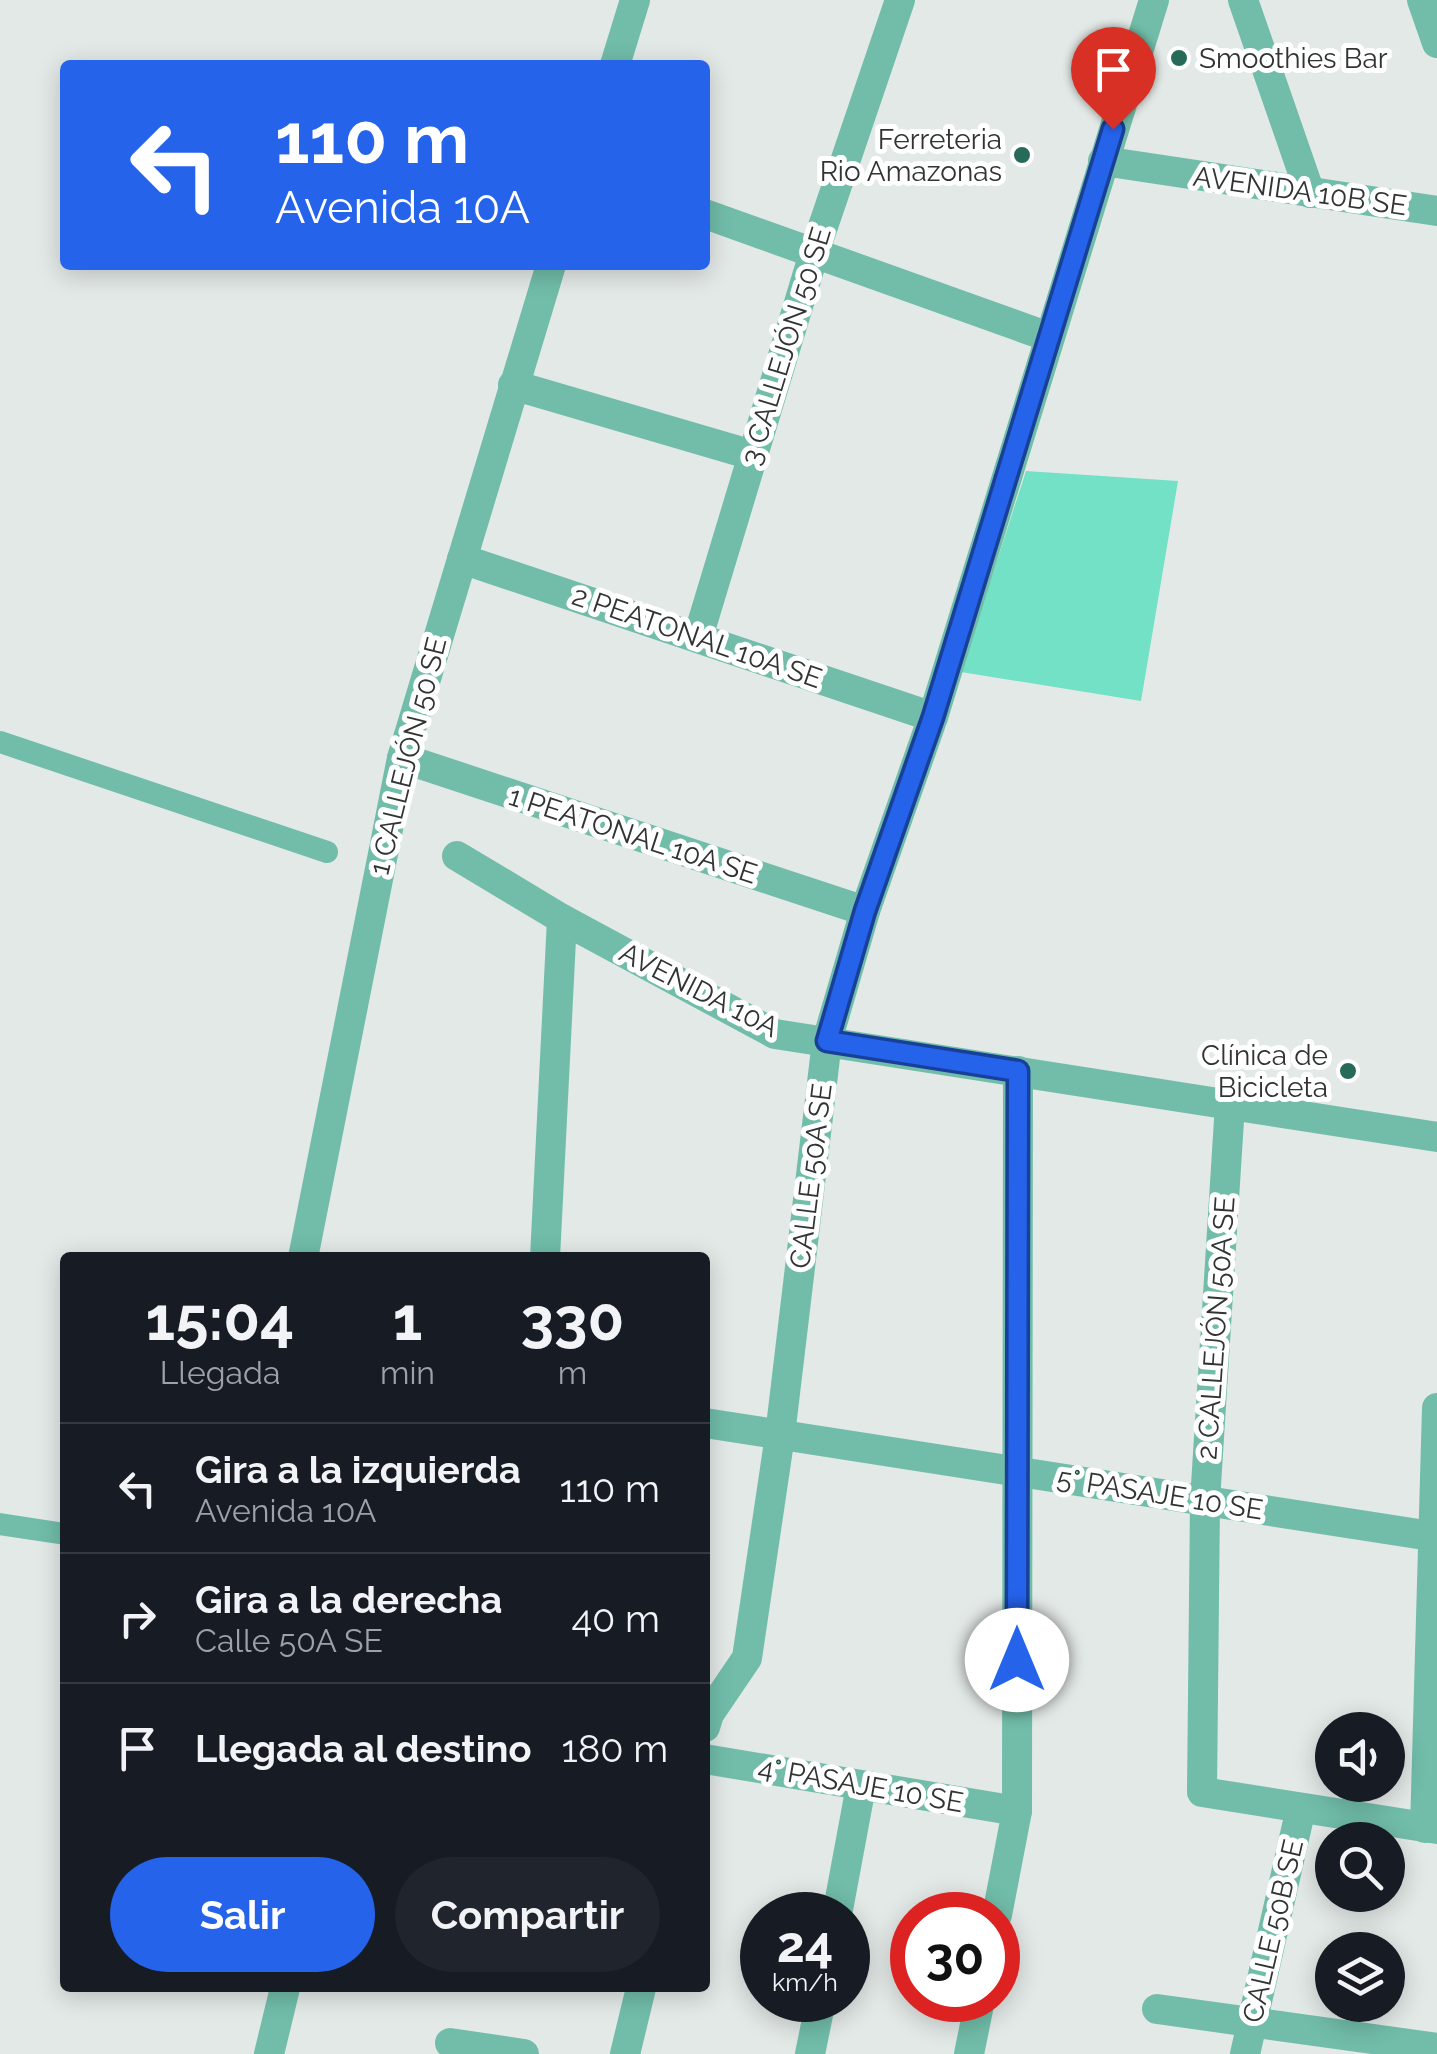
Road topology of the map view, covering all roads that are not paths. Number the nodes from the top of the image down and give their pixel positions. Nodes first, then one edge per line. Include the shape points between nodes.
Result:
1 (635, 0) edge
2 (900, 0) edge
3 (1154, 0) edge
4 (1243, 0) edge
5 (1422, 0) edge
6 (1437, 43) edge
7 (617, 60) edge
8 (1103, 161) junction
9 (1310, 193) junction
10 (1437, 210) edge
11 (710, 216) edge
12 (814, 250) junction
13 (550, 270) edge
14 (1049, 337) junction
15 (514, 384) junction
16 (752, 455) junction
17 (462, 559) junction
18 (698, 637) junction
19 (933, 717) junction
20 (0, 742) edge
21 (402, 758) junction
22 (327, 852) dead end
23 (457, 856) dead end
24 (865, 911) junction
25 (562, 919) junction
26 (827, 1041) junction
27 (1018, 1071) junction
28 (1230, 1104) junction
29 (1437, 1137) edge
30 (304, 1252) edge
31 (545, 1252) edge
32 (1437, 1408) edge
33 (710, 1424) edge
34 (780, 1434) junction
35 (1018, 1472) junction
36 (1205, 1500) junction
37 (0, 1524) edge
38 (60, 1533) edge
39 (1434, 1536) edge
40 (710, 1712) edge
41 (710, 1760) edge
42 (861, 1786) junction
43 (1301, 1808) junction
44 (1017, 1811) junction
45 (1431, 1828) edge
46 (840, 1892) edge
47 (1001, 1892) edge
48 (284, 1992) edge
49 (640, 1992) edge
50 (1156, 2009) dead end
51 (816, 2022) edge
52 (976, 2022) edge
53 (1252, 2024) junction
54 (450, 2042) dead end
55 (1437, 2048) edge
56 (270, 2054) edge
57 (524, 2054) edge
58 (625, 2054) edge
59 (810, 2054) edge
60 (970, 2054) edge
61 (1246, 2054) edge

1 - 7 street
2 - 12 street, 3 CALLEJÓN 50 SE
3 - 8 street, CALLE 50A SE
4 - 9 street
5 - 6 street
8 - 9 street, AVENIDA 10B SE
8 - 14 street, CALLE 50A SE
9 - 10 street, AVENIDA 10B SE
11 - 12 street
12 - 14 street
12 - 16 street, 3 CALLEJÓN 50 SE
13 - 15 street, 1 CALLEJÓN 50 SE
14 - 19 street, CALLE 50A SE
15 - 16 street
15 - 17 street, 1 CALLEJÓN 50 SE
16 - 18 street, 3 CALLEJÓN 50 SE
17 - 18 street, 2 PEATONAL 10A SE
17 - 21 street, 1 CALLEJÓN 50 SE
18 - 19 street, 2 PEATONAL 10A SE
19 - 24 street, CALLE 50A SE
20 - 22 lane
21 - 24 street, 1 PEATONAL 10A SE
21 - 30 street, 1 CALLEJÓN 50 SE
23 - 25 street, AVENIDA 10A
24 - 26 street, CALLE 50A SE
25 - 26 street, AVENIDA 10A via 776,1034
25 - 31 street
26 - 27 street, AVENIDA 10A
26 - 34 street, CALLE 50A SE
27 - 28 street, AVENIDA 10A
27 - 35 street
28 - 29 street, AVENIDA 10A
28 - 36 street, 2 CALLEJÓN 50A SE
32 - 39 street
33 - 34 street, 5° PASAJE 10 SE
34 - 35 street, 5° PASAJE 10 SE
34 - 40 street, CALLE 50A SE via 747,1658
35 - 36 street, 5° PASAJE 10 SE
35 - 44 street
36 - 39 street, 5° PASAJE 10 SE
36 - 43 street, 2 CALLEJÓN 50A SE via 1202,1792
37 - 38 lane
39 - 45 street
41 - 42 street, 4° PASAJE 10 SE
42 - 44 street, 4° PASAJE 10 SE
42 - 46 street
43 - 45 street
43 - 53 street, CALLE 50B SE
44 - 47 street
48 - 56 street
49 - 58 street
50 - 53 street
51 - 59 street
52 - 60 street
53 - 55 street
53 - 61 street, CALLE 50B SE
54 - 57 street

